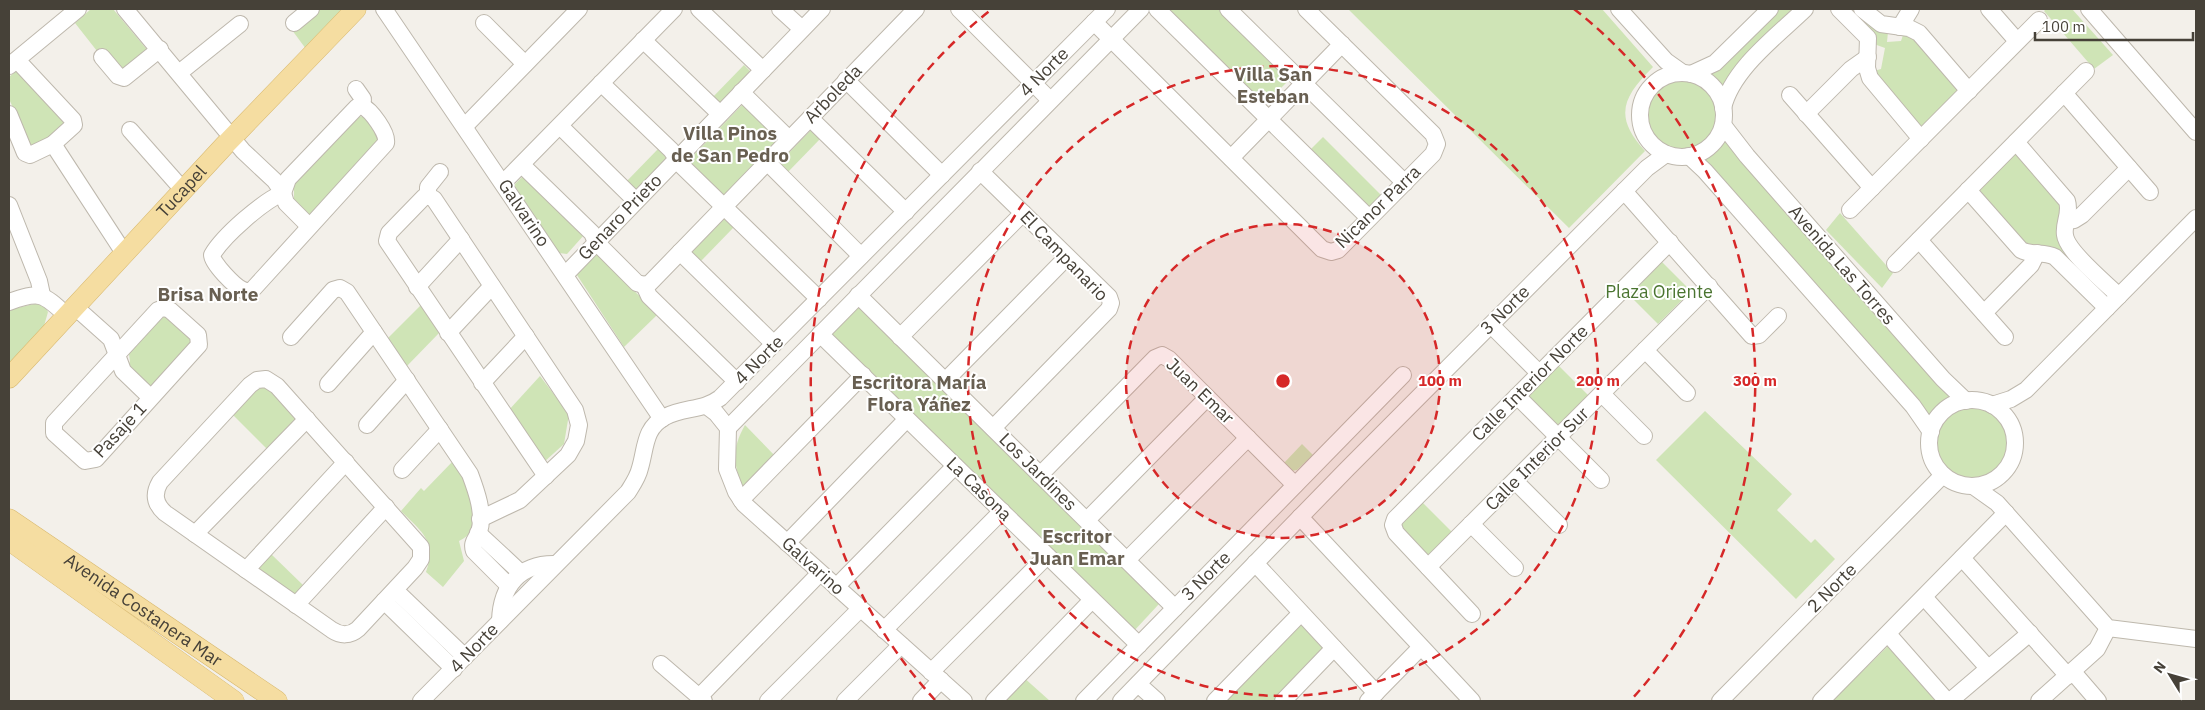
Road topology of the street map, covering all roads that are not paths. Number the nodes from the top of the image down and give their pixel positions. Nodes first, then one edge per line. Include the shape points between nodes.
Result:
1 (78, 9) edge
2 (125, 9) edge
3 (311, 9) edge
4 (356, 9) edge
5 (384, 9) edge
6 (674, 9) edge
7 (699, 9) edge
8 (780, 9) edge
9 (822, 9) edge
10 (916, 9) edge
11 (959, 9) edge
12 (1107, 9) edge
13 (1141, 9) edge
14 (1157, 9) edge
15 (1228, 9) edge
16 (1306, 9) edge
17 (1619, 9) edge
18 (1770, 9) edge
19 (1805, 9) edge
20 (1839, 9) edge
21 (1862, 9) edge
22 (1911, 9) edge
23 (1989, 9) edge
24 (2089, 9) edge
25 (572, 11) edge
26 (59, 15) edge
27 (2039, 20) dead end
28 (294, 22) dead end
29 (1094, 22) junction
30 (484, 23) dead end
31 (240, 24) dead end
32 (1900, 27) junction
33 (802, 30) junction
34 (1111, 39) junction
35 (643, 40) junction
36 (2017, 41) junction
37 (1342, 44) junction
38 (160, 50) junction
39 (102, 57) dead end
40 (1868, 57) junction
41 (13, 63) edge
42 (526, 64) junction
43 (763, 70) junction
44 (2086, 71) dead end
45 (179, 73) junction
46 (1687, 74) junction
47 (846, 80) junction
48 (602, 83) junction
49 (1304, 83) junction
50 (1033, 84) junction
51 (356, 90) dead end
52 (1968, 91) junction
53 (741, 92) junction
54 (2064, 93) junction
55 (1790, 95) dead end
56 (1050, 100) junction
57 (362, 106) junction
58 (1723, 108) junction
59 (9, 114) edge
60 (720, 114) junction
61 (1806, 114) junction
62 (810, 118) junction
63 (1269, 119) junction
64 (1723, 125) junction
65 (465, 126) junction
66 (560, 126) junction
67 (130, 130) dead end
68 (2196, 132) edge
69 (233, 136) junction
70 (789, 139) junction
71 (1921, 139) junction
72 (2016, 142) junction
73 (53, 144) junction
74 (1666, 154) junction
75 (1690, 156) junction
76 (677, 158) junction
77 (1230, 158) junction
78 (767, 162) junction
79 (522, 165) junction
80 (2130, 168) junction
81 (980, 171) junction
82 (440, 172) dead end
83 (942, 174) junction
84 (1405, 182) junction
85 (504, 183) junction
86 (1872, 188) junction
87 (183, 190) junction
88 (1968, 190) junction
89 (1624, 191) junction
90 (2150, 192) dead end
91 (283, 193) junction
92 (428, 196) junction
93 (636, 201) junction
94 (9, 205) edge
95 (724, 206) junction
96 (1850, 210) dead end
97 (906, 212) junction
98 (1023, 213) junction
99 (1369, 218) junction
100 (2196, 218) edge
101 (2066, 221) junction
102 (309, 226) junction
103 (461, 239) junction
104 (1919, 240) junction
105 (596, 242) junction
106 (1670, 242) junction
107 (680, 252) junction
108 (124, 253) junction
109 (2037, 253) junction
110 (862, 256) junction
111 (1068, 257) junction
112 (1895, 264) dead end
113 (565, 275) junction
114 (644, 285) junction
115 (492, 286) junction
116 (1708, 286) junction
117 (417, 287) junction
118 (42, 295) junction
119 (858, 295) junction
120 (2119, 296) junction
121 (819, 299) junction
122 (9, 302) edge
123 (2107, 308) junction
124 (70, 310) junction
125 (1984, 314) junction
126 (1778, 316) dead end
127 (1491, 325) junction
128 (374, 332) junction
129 (448, 333) junction
130 (820, 334) junction
131 (526, 336) junction
132 (291, 337) dead end
133 (900, 337) junction
134 (2004, 337) dead end
135 (774, 344) junction
136 (1645, 350) junction
137 (117, 354) junction
138 (1539, 373) junction
139 (863, 375) junction
140 (1403, 375) dead end
141 (9, 378) edge
142 (407, 380) junction
143 (737, 382) junction
144 (946, 382) junction
145 (482, 383) junction
146 (328, 384) dead end
147 (2026, 390) junction
148 (1687, 393) dead end
149 (1602, 394) junction
150 (150, 396) junction
151 (1517, 396) junction
152 (1207, 398) junction
153 (1966, 401) junction
154 (1992, 405) junction
155 (708, 406) junction
156 (307, 419) junction
157 (662, 419) junction
158 (908, 419) junction
159 (367, 425) dead end
160 (728, 428) junction
161 (993, 428) junction
162 (2012, 428) junction
163 (440, 429) junction
164 (1931, 432) junction
165 (1644, 436) dead end
166 (1558, 437) junction
167 (1248, 438) junction
168 (1328, 451) junction
169 (346, 462) junction
170 (955, 466) junction
171 (1347, 469) junction
172 (402, 470) dead end
173 (1943, 474) junction
174 (1040, 475) junction
175 (546, 476) junction
176 (1995, 479) junction
177 (1601, 480) dead end
178 (1515, 481) junction
179 (1295, 485) junction
180 (1973, 486) junction
181 (741, 500) junction
182 (386, 507) junction
183 (2001, 508) junction
184 (1002, 511) junction
185 (1300, 517) junction
186 (9, 520) edge
187 (479, 520) junction
188 (1086, 520) junction
189 (1471, 524) junction
190 (1559, 525) dead end
191 (195, 534) junction
192 (9, 540) edge
193 (787, 543) junction
194 (1047, 556) junction
195 (1962, 558) junction
196 (1127, 560) junction
197 (556, 564) junction
198 (1255, 564) junction
199 (1428, 567) junction
200 (1515, 568) dead end
201 (246, 570) junction
202 (521, 573) junction
203 (820, 573) junction
204 (509, 586) junction
205 (836, 587) junction
206 (390, 596) junction
207 (1924, 597) junction
208 (1092, 600) junction
209 (296, 605) junction
210 (1175, 608) junction
211 (860, 609) junction
212 (1301, 613) junction
213 (1472, 614) dead end
214 (500, 621) junction
215 (2108, 628) junction
216 (884, 630) junction
217 (2030, 633) junction
218 (1888, 634) junction
219 (2196, 639) edge
220 (901, 645) junction
221 (1139, 645) junction
222 (1421, 647) junction
223 (1334, 648) junction
224 (460, 663) junction
225 (661, 664) dead end
226 (1988, 668) junction
227 (2070, 674) junction
228 (936, 676) junction
229 (1138, 684) junction
230 (1372, 697) edge
231 (701, 699) edge
232 (1464, 699) edge
233 (234, 701) edge
234 (277, 701) edge
235 (421, 701) edge
236 (768, 701) edge
237 (845, 701) edge
238 (921, 701) edge
239 (964, 701) edge
240 (994, 701) edge
241 (1084, 701) edge
242 (1121, 701) edge
243 (1157, 701) edge
244 (1215, 701) edge
245 (1283, 701) edge
246 (1720, 701) edge
247 (1821, 701) edge
248 (1948, 701) edge
249 (2039, 701) edge
250 (2098, 701) edge

1 - 26 street
2 - 38 street
3 - 28 street
4 - 69 main road, Tucapel
5 - 65 street, Galvarino
6 - 35 street
7 - 43 street
8 - 33 street
9 - 33 street, Genaro Prieto
10 - 47 street, Arboleda
11 - 50 street
12 - 29 street, 4 Norte
13 - 34 street, 4 Norte
14 - 63 street
15 - 49 street
16 - 37 street, Nicanor Parra
17 - 46 street via 1666,61
18 - 46 street via 1715,63
19 - 58 street via 1738,76
20 - 40 street via 1868,38
21 - 32 street via 1881,24
22 - 32 street
23 - 36 street
24 - 68 street
25 - 42 street
26 - 41 street
27 - 36 street
29 - 34 street, Nicanor Parra
29 - 50 street, 4 Norte
30 - 42 street
31 - 45 street
32 - 52 street via 1919,33
33 - 43 street, Genaro Prieto
34 - 56 street, 4 Norte
34 - 77 street, Nicanor Parra
35 - 48 street
35 - 60 street
36 - 52 street
37 - 49 street
37 - 84 street, Nicanor Parra via 1435,137 1435,151
38 - 39 street via 124,78 118,76
38 - 45 street
40 - 61 street
40 - 71 street via 1867,68 1873,83
41 - 73 street via 74,122 73,127
42 - 65 street
43 - 53 street, Genaro Prieto
44 - 54 street
45 - 69 street
46 - 58 street via 1704,79 1715,89
46 - 74 street via 1672,75 1655,83 1641,108 1645,135
47 - 62 street, Arboleda
47 - 83 street
48 - 66 street
48 - 76 street
49 - 63 street
49 - 84 street
50 - 56 street
50 - 83 street, 4 Norte
51 - 57 street
52 - 71 street
53 - 60 street, Genaro Prieto
53 - 70 street
54 - 72 street
54 - 80 street
55 - 61 street
56 - 81 street, 4 Norte
57 - 91 street via 288,179
57 - 102 street via 385,135 386,144
58 - 64 street
59 - 73 street via 27,154 32,155
60 - 76 street, Genaro Prieto
61 - 86 street
62 - 70 street, Arboleda
62 - 97 street
63 - 77 street
63 - 99 street
64 - 75 street via 1710,146
64 - 153 street, Avenida Las Torres via 1943,379
65 - 85 street, Galvarino
66 - 79 street
66 - 93 street
67 - 87 street
69 - 87 main road, Tucapel
69 - 91 street
70 - 78 street, Arboleda
71 - 86 street
72 - 88 street
72 - 101 street via 2067,201
73 - 108 street
74 - 75 street
74 - 89 street, 3 Norte via 1652,163
75 - 164 street via 1913,406
76 - 93 street, Genaro Prieto
76 - 95 street
77 - 99 street, Nicanor Parra via 1324,251 1338,250
78 - 95 street, Arboleda
78 - 110 street
79 - 85 street
79 - 105 street via 592,234
80 - 90 street
80 - 101 street via 2082,215
81 - 98 street, El Campanario
81 - 119 street, 4 Norte
82 - 92 street via 428,187
83 - 97 street, 4 Norte
84 - 99 street, Nicanor Parra
85 - 113 street, Galvarino
86 - 96 street
87 - 108 main road, Tucapel
88 - 104 street
88 - 109 street via 2021,250
89 - 106 street
89 - 127 street, 3 Norte
91 - 102 street via 286,203
91 - 102 street via 251,214 212,255 215,264 241,289 248,291
92 - 103 street via 434,199
92 - 117 street via 422,198 386,239
93 - 105 street, Genaro Prieto
94 - 118 street
95 - 107 street, Arboleda
95 - 121 street
97 - 110 street, 4 Norte
98 - 111 street, El Campanario
98 - 133 street
100 - 120 street
101 - 120 street via 2064,234 2070,246
103 - 115 street
103 - 117 street
104 - 112 street
104 - 125 street
105 - 113 street, Genaro Prieto
105 - 114 street
106 - 116 street
106 - 138 street, Calle Interior Norte
107 - 114 street, Arboleda via 650,283
107 - 135 street
108 - 124 main road, Tucapel
109 - 123 street via 2056,257
109 - 125 street via 2032,265
110 - 121 street, 4 Norte
111 - 144 street
111 - 161 street, El Campanario via 1109,297 1111,306
113 - 157 street, Galvarino
114 - 143 street via 649,296
115 - 129 street
115 - 131 street
116 - 126 street via 1752,336 1759,335
116 - 136 street, Calle Interior Sur
117 - 129 street
118 - 122 street via 32,294
118 - 124 street
119 - 130 street, 4 Norte
119 - 133 street, Los Jardines
120 - 123 street
121 - 135 street, 4 Norte
123 - 147 street
124 - 137 street via 111,339
124 - 141 main road, Tucapel
125 - 134 street
127 - 138 street
127 - 171 street, 3 Norte
128 - 132 street via 347,292 340,288 333,290
128 - 142 street
128 - 146 street
129 - 145 street
130 - 139 street, La Casona
130 - 160 street, 4 Norte
131 - 145 street
131 - 175 street via 579,420 572,449
133 - 144 street, Los Jardines
135 - 143 street, 4 Norte
136 - 148 street
136 - 149 street, Calle Interior Sur
137 - 150 street via 123,371
137 - 150 street, Pasaje 1 via 158,310 164,308 198,335 200,342 197,348
137 - 150 street, Pasaje 1 via 54,422 54,433 82,459 92,461
138 - 151 street, Calle Interior Norte
139 - 158 street, La Casona
139 - 181 street
140 - 168 street, 3 Norte
142 - 159 street
142 - 163 street
143 - 155 street, 4 Norte
144 - 161 street, Los Jardines
145 - 175 street
147 - 154 street
147 - 162 street
149 - 165 street
149 - 166 street, Calle Interior Sur
151 - 166 street
151 - 199 street, Calle Interior Norte via 1396,517 1393,525 1396,533
152 - 167 street, Juan Emar
152 - 174 street, Juan Emar via 1167,357 1160,356
152 - 188 street
153 - 154 street
153 - 164 street via 1944,412
154 - 162 street
155 - 157 street, 4 Norte via 674,413
155 - 160 street
156 - 169 street
156 - 191 street
156 - 191 street via 274,382 262,379 250,385 160,482 156,498 162,510
157 - 197 street, 4 Norte via 650,429 640,469 628,492
158 - 170 street, La Casona
158 - 193 street
160 - 181 street, Galvarino via 726,464
161 - 174 street, Los Jardines
162 - 176 street via 2015,445 2012,458
163 - 172 street
163 - 187 street via 470,474
164 - 173 street via 1932,455
166 - 177 street
166 - 178 street, Calle Interior Sur
167 - 179 street, Juan Emar
167 - 196 street
168 - 171 street
168 - 179 street, 3 Norte
169 - 182 street
169 - 201 street
170 - 184 street, La Casona
170 - 205 street
171 - 185 street, 3 Norte
173 - 180 street via 1957,483
173 - 246 street, 2 Norte
174 - 188 street, Los Jardines
175 - 187 street via 536,479
176 - 180 street
176 - 183 street via 1994,493
178 - 189 street, Calle Interior Sur
178 - 190 street
179 - 210 street, 3 Norte
180 - 183 street
181 - 193 street, Galvarino
182 - 206 street via 422,550 421,559
182 - 209 street
183 - 195 street
183 - 215 street
184 - 194 street, La Casona
184 - 216 street
185 - 198 street, 3 Norte
185 - 222 street
186 - 234 main road, Avenida Costanera Mar
187 - 202 street
187 - 204 street via 474,550
188 - 196 street, Los Jardines
189 - 199 street, Calle Interior Sur
189 - 200 street
191 - 201 street
192 - 233 main road, Avenida Costanera Mar
193 - 203 street, Galvarino
194 - 208 street, La Casona
194 - 228 street
195 - 207 street
195 - 217 street
196 - 210 street, Los Jardines
197 - 202 street via 535,566
197 - 214 street, 4 Norte
198 - 212 street
198 - 229 street, 3 Norte
199 - 213 street
201 - 209 street
202 - 204 street
203 - 205 street, Galvarino
203 - 231 street
204 - 214 street via 502,599
205 - 211 street, Galvarino
206 - 209 street via 358,629 346,635 336,633
206 - 224 street
207 - 218 street
207 - 226 street
208 - 221 street, La Casona
208 - 240 street
210 - 221 street, 3 Norte
211 - 216 street, Galvarino
211 - 236 street
212 - 223 street
212 - 244 street
214 - 224 street, 4 Norte
215 - 219 street
215 - 227 street via 2096,650
216 - 220 street, Galvarino
217 - 226 street
217 - 227 street
218 - 247 street
218 - 248 street
220 - 228 street, Galvarino
220 - 237 street
221 - 241 street, 3 Norte
222 - 230 street
222 - 232 street
223 - 230 street
223 - 245 street
224 - 235 street, 4 Norte
225 - 231 street
226 - 248 street
227 - 249 street
227 - 250 street
228 - 238 street
228 - 239 street, Galvarino
229 - 242 street, 3 Norte
229 - 243 street

